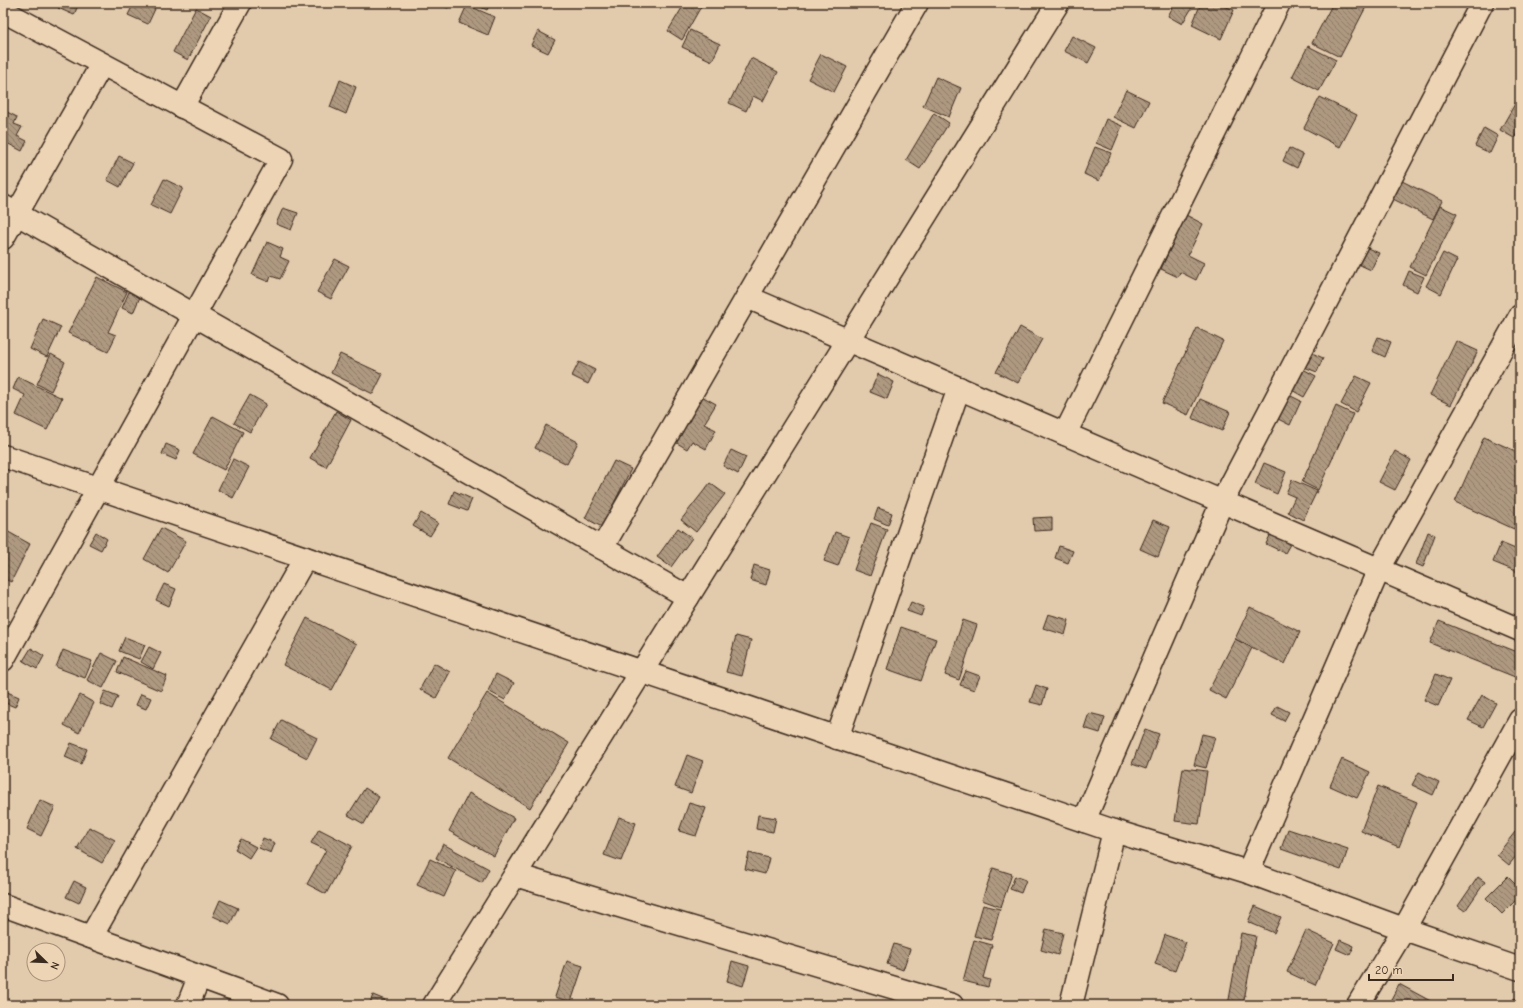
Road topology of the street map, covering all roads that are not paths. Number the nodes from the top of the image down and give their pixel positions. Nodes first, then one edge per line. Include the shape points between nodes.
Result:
1 (240, 3) edge
2 (917, 3) edge
3 (1058, 3) edge
4 (1279, 3) edge
5 (1482, 3) edge
6 (4, 13) edge
7 (102, 64) junction
8 (182, 107) junction
9 (10, 210) edge
10 (3, 238) edge
11 (747, 297) junction
12 (194, 315) junction
13 (1520, 316) edge
14 (848, 340) junction
15 (960, 388) junction
16 (1065, 434) junction
17 (3, 456) edge
18 (98, 488) junction
19 (1222, 502) junction
20 (602, 548) junction
21 (305, 558) junction
22 (1379, 569) junction
23 (688, 597) junction
24 (1520, 630) edge
25 (3, 660) edge
26 (641, 672) junction
27 (1520, 720) edge
28 (837, 738) junction
29 (1084, 821) junction
30 (1114, 831) junction
31 (1248, 872) junction
32 (515, 875) junction
33 (3, 905) edge
34 (1404, 930) junction
35 (91, 937) junction
36 (1520, 969) edge
37 (199, 976) junction
38 (188, 1005) edge
39 (277, 1005) edge
40 (434, 1005) edge
41 (952, 1005) edge
42 (1071, 1005) edge
43 (1358, 1005) edge

1 - 8 street
2 - 11 street
3 - 14 street
4 - 16 street
5 - 19 street
6 - 7 street
7 - 8 street
7 - 9 street
8 - 12 street via 281,159
9 - 10 street
9 - 12 street
11 - 14 street
11 - 20 street
12 - 18 street
12 - 20 street
13 - 22 street
14 - 15 street
14 - 23 street
15 - 16 street
15 - 28 street
16 - 19 street
17 - 18 street
18 - 21 street
18 - 25 street
19 - 22 street
19 - 29 street
20 - 23 street
21 - 26 street
21 - 35 street
22 - 24 street
22 - 31 street
23 - 26 street
26 - 28 street
26 - 32 street
27 - 34 street
28 - 29 street
29 - 30 street
30 - 31 street
30 - 42 street
31 - 34 street
32 - 40 street
32 - 41 street
33 - 35 street
34 - 36 street
34 - 43 street
35 - 37 street
37 - 38 street
37 - 39 street

